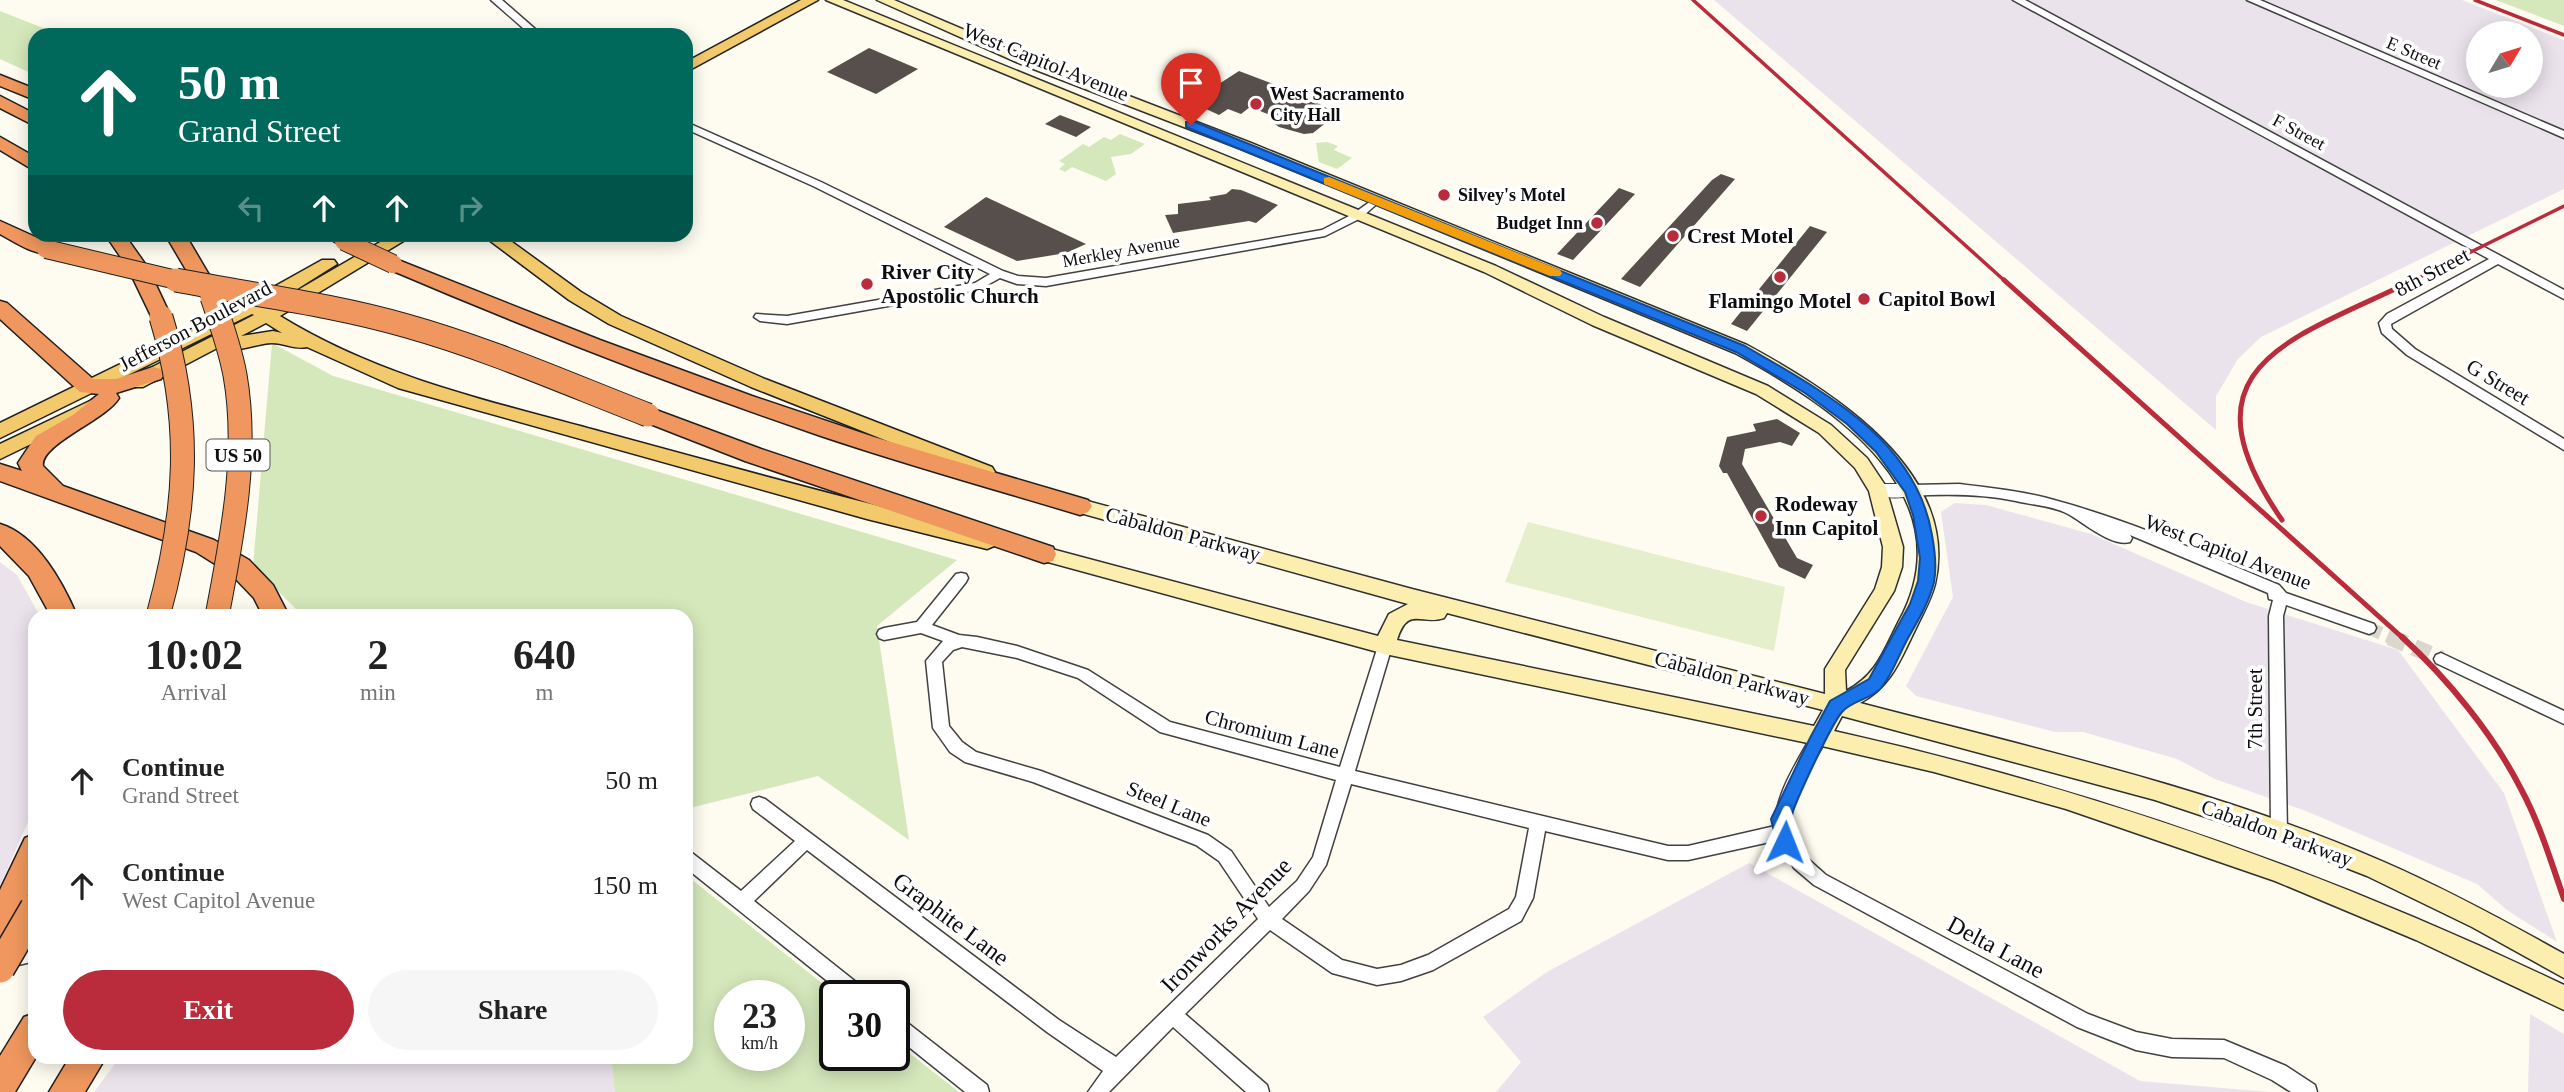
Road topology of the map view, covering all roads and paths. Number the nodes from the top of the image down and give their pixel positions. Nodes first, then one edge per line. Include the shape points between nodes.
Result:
1 (496, 0) edge
2 (811, 0) edge
3 (832, 0) edge
4 (883, 0) edge
5 (2018, 0) edge
6 (2252, 0) edge
7 (529, 28) edge
8 (988, 63) junction
9 (693, 64) edge
10 (1045, 69) junction
11 (0, 80) edge
12 (28, 92) edge
13 (0, 101) edge
14 (1150, 109) junction
15 (1104, 110) junction
16 (28, 117) edge
17 (693, 128) edge
18 (2564, 135) edge
19 (0, 142) edge
20 (28, 160) edge
21 (1375, 201) junction
22 (1357, 216) junction
23 (0, 227) edge
24 (28, 240) edge
25 (31, 242) edge
26 (120, 242) edge
27 (180, 242) edge
28 (346, 242) edge
29 (369, 242) edge
30 (392, 242) edge
31 (501, 242) edge
32 (2498, 258) junction
33 (999, 274) junction
34 (2564, 295) edge
35 (0, 308) edge
36 (259, 311) junction
37 (760, 317) dead end
38 (2411, 352) joint
39 (341, 357) junction
40 (185, 358) junction
41 (153, 374) joint
42 (98, 392) junction
43 (0, 431) edge
44 (2564, 445) edge
45 (0, 452) edge
46 (0, 472) edge
47 (1878, 490) junction
48 (1912, 490) junction
49 (57, 492) junction
50 (1080, 506) junction
51 (0, 533) edge
52 (1044, 554) junction
53 (961, 578) dead end
54 (2278, 593) junction
55 (61, 609) edge
56 (161, 609) edge
57 (218, 609) edge
58 (272, 609) edge
59 (922, 627) junction
60 (2369, 628) tunnel mouth
61 (1547, 631) junction
62 (884, 634) dead end
63 (955, 640) junction
64 (1385, 646) junction
65 (2441, 659) tunnel mouth
66 (1836, 706) junction
67 (2564, 718) edge
68 (1819, 738) junction
69 (1345, 776) junction
70 (759, 804) dead end
71 (1538, 824) junction
72 (1782, 832) junction
73 (2279, 832) junction
74 (807, 840) junction
75 (28, 862) edge
76 (693, 863) edge
77 (742, 901) junction
78 (28, 920) edge
79 (1269, 920) junction
80 (0, 923) edge
81 (28, 955) edge
82 (0, 961) edge
83 (2564, 967) edge
84 (0, 968) edge
85 (840, 980) edge
86 (2564, 998) edge
87 (1173, 1014) junction
88 (910, 1036) edge
89 (28, 1040) edge
90 (85, 1064) edge
91 (1116, 1069) junction
92 (0, 1087) edge
93 (65, 1092) edge
94 (980, 1092) edge
95 (1097, 1092) edge
96 (1260, 1092) edge
97 (2308, 1092) edge

1 - 7 street
2 - 9 main road
3 - 8 main road, West Capitol Avenue
4 - 10 main road, West Capitol Avenue
5 - 32 street, F Street
6 - 18 street, E Street
8 - 10 main road via 1035,72
8 - 15 main road, West Capitol Avenue
10 - 14 main road, West Capitol Avenue
11 - 12 highway
13 - 16 highway
14 - 15 main road via 1139,114
14 - 21 main road, West Capitol Avenue
15 - 22 main road, West Capitol Avenue
17 - 33 street, Merkley Avenue
19 - 20 highway
21 - 22 street, Merkley Avenue
21 - 48 main road, West Capitol Avenue via 1755,356 1852,420 1881,448
22 - 33 street, Merkley Avenue via 1325,233 1045,282
22 - 47 main road, West Capitol Avenue via 1490,269 1598,321 1762,390 1834,437 1861,463
23 - 24 highway, bridge
25 - 52 highway, bridge via 121,270 404,325 764,459
26 - 56 highway, US 50, bridge via 138,268 161,317 184,407 180,523
27 - 57 highway, US 50, bridge via 212,297 229,345 239,412 232,541
28 - 50 highway, bridge via 685,381 914,458
29 - 36 main road, Jefferson Boulevard
30 - 36 main road, Jefferson Boulevard
31 - 50 main road via 615,320 840,416
32 - 34 street, F Street
32 - 38 street, 8th Street via 2385,323 2386,330
33 - 37 street via 978,286 787,320
35 - 42 highway
36 - 39 main road
36 - 40 main road, Jefferson Boulevard
36 - 42 main road, Jefferson Boulevard
38 - 44 street, G Street
39 - 40 main road via 272,337 246,339
39 - 52 main road via 448,397 867,512
40 - 41 main road, Jefferson Boulevard
41 - 42 highway
42 - 43 main road, Jefferson Boulevard
42 - 45 main road, Jefferson Boulevard
42 - 49 highway via 83,418 53,435 33,454 30,463 34,471
46 - 49 highway
47 - 48 street, West Capitol Avenue
47 - 66 main road via 1893,547 1892,567 1884,591 1835,669
48 - 54 street, West Capitol Avenue via 2011,495 2075,513 2105,530
48 - 66 main road via 1928,558 1918,604 1875,684
49 - 58 highway via 205,546 240,567 264,592
50 - 61 main road, Cabaldon Parkway
51 - 55 highway via 38,568
52 - 64 main road, Cabaldon Parkway
53 - 59 street
54 - 60 street, West Capitol Avenue
54 - 73 street, 7th Street
59 - 62 street
59 - 63 street, Chromium Lane
61 - 64 main road via 1509,632 1419,609 1398,616 1390,625
61 - 66 main road, Cabaldon Parkway
63 - 69 street, Chromium Lane via 986,644 1085,675 1166,727
63 - 79 street, Steel Lane via 934,661 942,728 956,747 971,757 1035,776 1202,840 1225,856
64 - 68 main road, Cabaldon Parkway
64 - 69 street, Ironworks Avenue
65 - 67 street
66 - 68 main road
66 - 73 main road, Cabaldon Parkway via 2082,769
68 - 72 street via 1781,819
68 - 86 main road, Cabaldon Parkway via 1988,777 2146,822 2356,902
69 - 71 street, Chromium Lane
69 - 79 street, Ironworks Avenue via 1320,860 1303,886
70 - 74 street, Graphite Lane
71 - 72 street, Chromium Lane via 1668,853 1688,853
71 - 79 street, Steel Lane via 1524,898 1515,915 1433,962 1377,977 1338,967
72 - 97 street, Delta Lane via 1802,866 1820,880 2083,1021 2146,1044 2224,1049 2260,1062
73 - 83 main road, Cabaldon Parkway via 2398,880 2480,919
74 - 77 street
74 - 91 street, Graphite Lane
75 - 80 highway
76 - 77 street
77 - 85 street
78 - 84 highway, bridge
79 - 87 street, Ironworks Avenue
81 - 82 street
87 - 91 street, Ironworks Avenue
87 - 96 street
88 - 94 street
89 - 92 highway
90 - 93 highway
91 - 95 street, Ironworks Avenue

